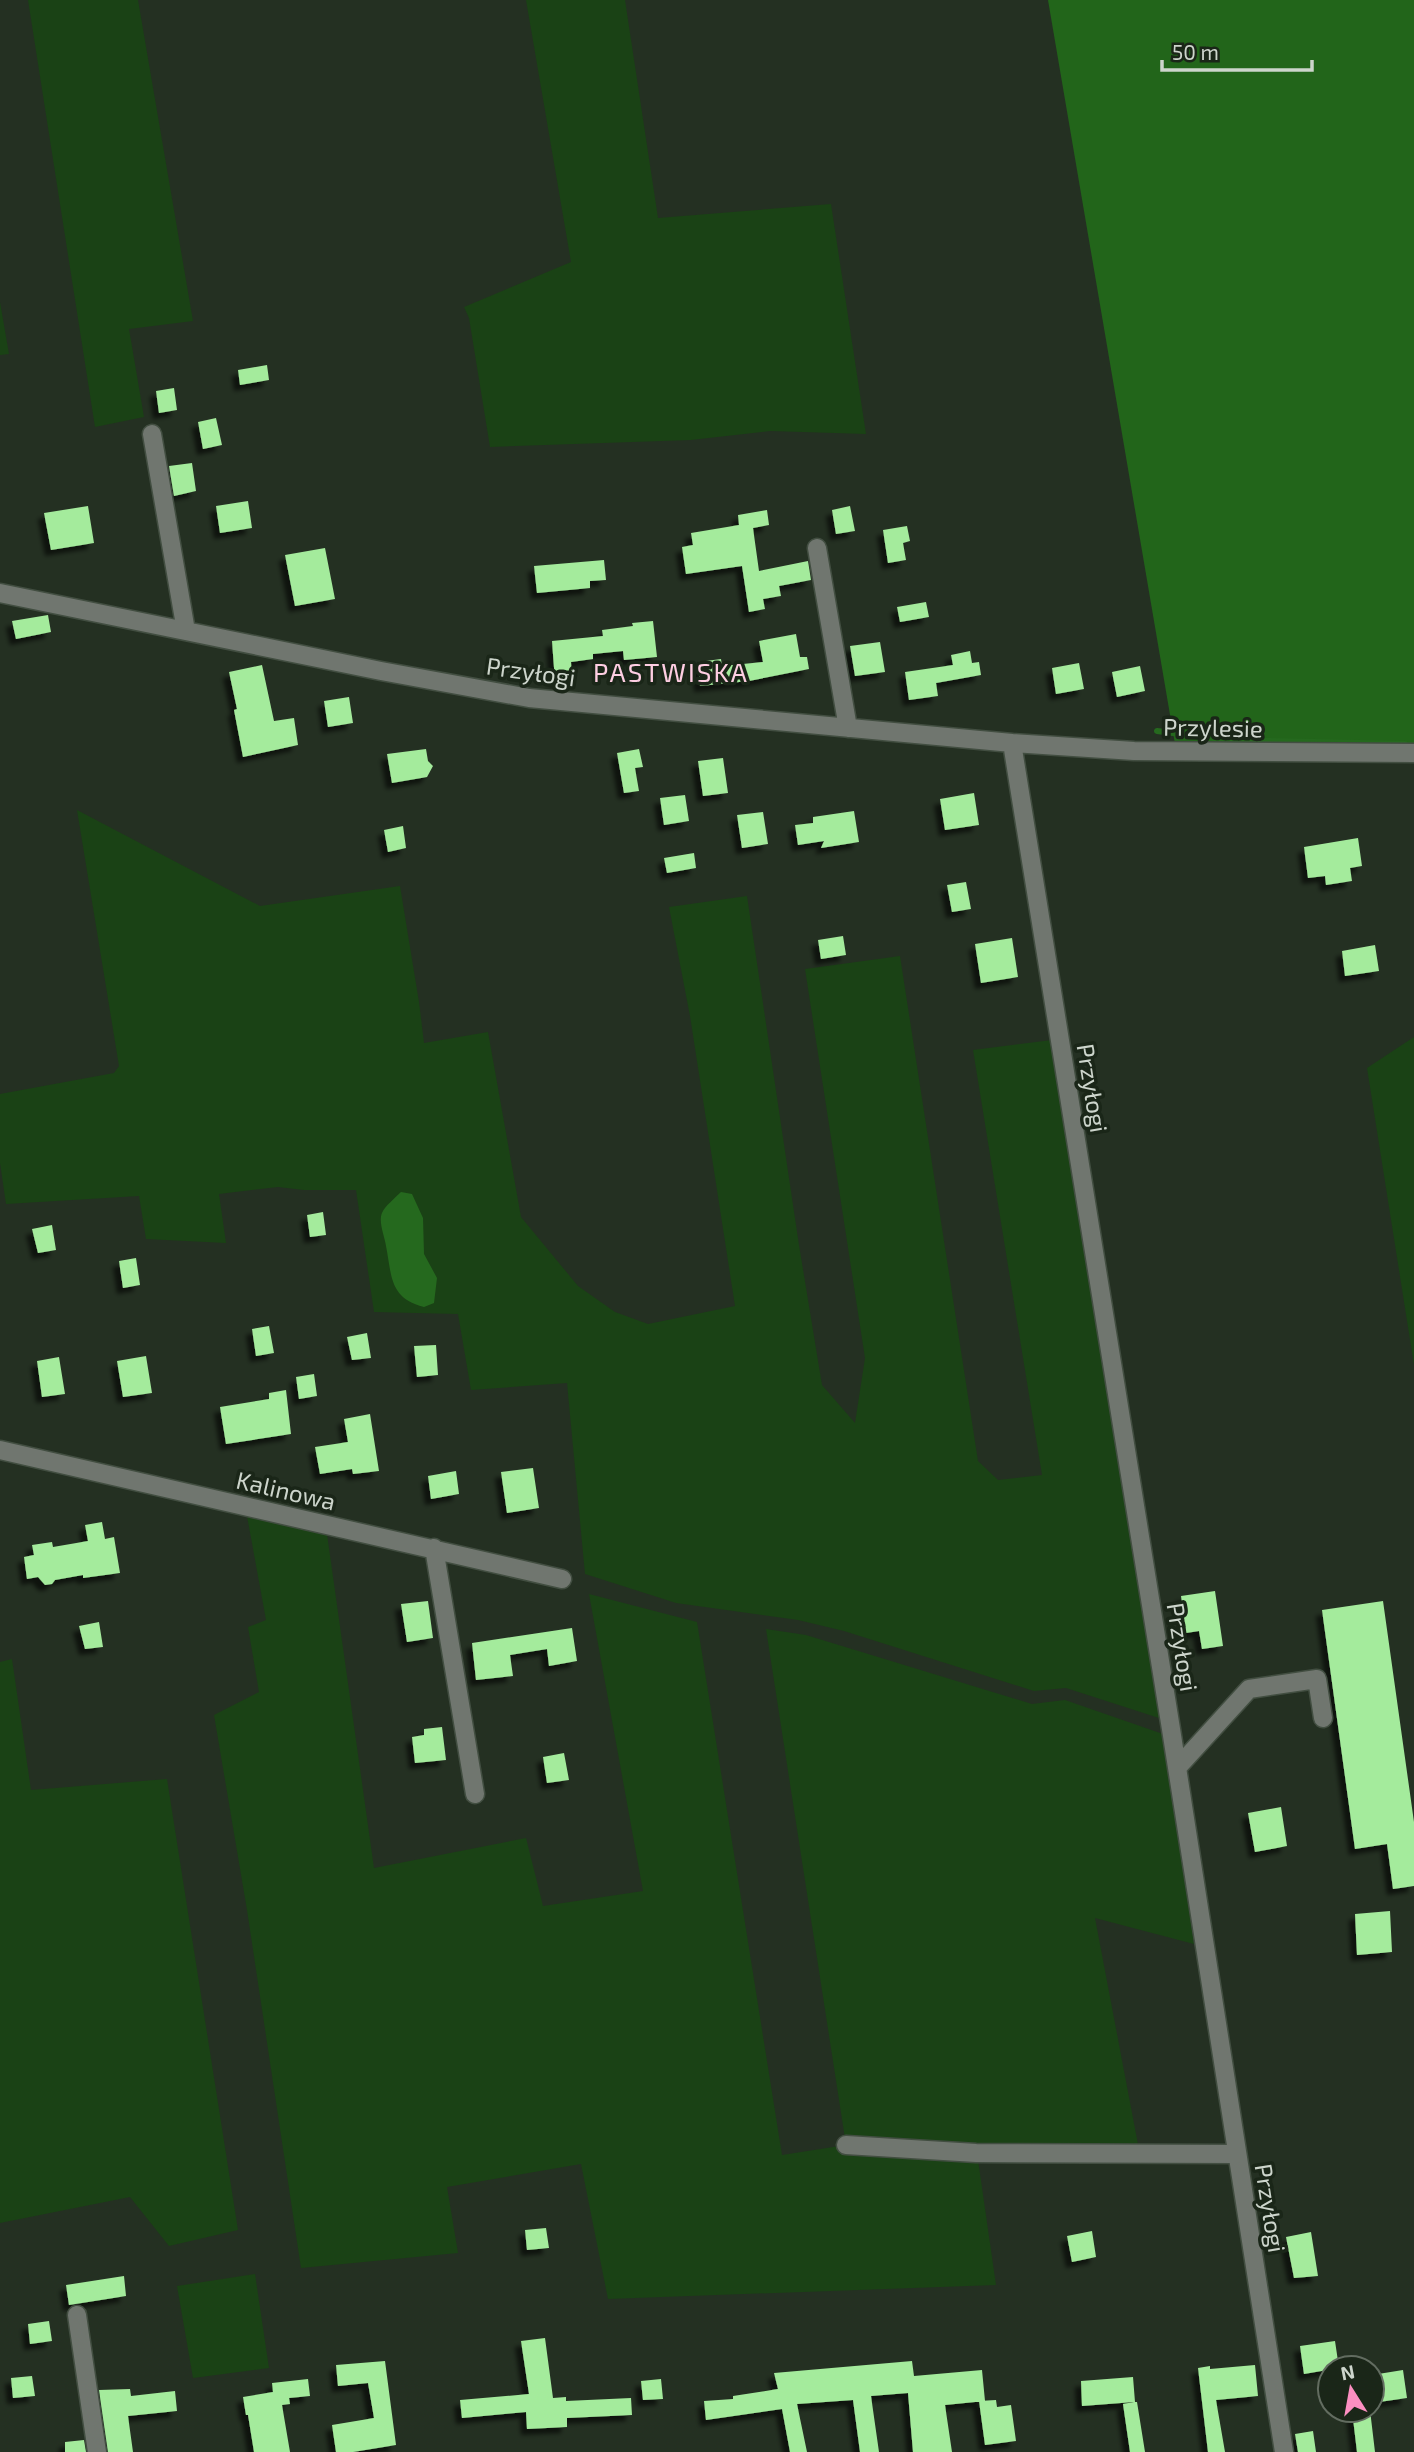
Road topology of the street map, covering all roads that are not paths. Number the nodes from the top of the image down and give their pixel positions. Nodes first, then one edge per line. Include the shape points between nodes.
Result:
1 (152, 434) dead end
2 (817, 548) dead end
3 (0, 593) edge
4 (186, 631) junction
5 (848, 728) junction
6 (1013, 743) junction
7 (1414, 753) edge
8 (0, 1450) edge
9 (434, 1548) junction
10 (562, 1579) dead end
11 (1323, 1718) dead end
12 (1177, 1768) junction
13 (475, 1794) dead end
14 (846, 2146) dead end
15 (1237, 2154) junction
16 (77, 2315) dead end
17 (97, 2452) edge
18 (1284, 2452) edge

1 - 4 street
2 - 5 street
3 - 4 street, Przyłogi
4 - 5 street, Przyłogi via 529,698
5 - 6 street, Przyłogi
6 - 7 street, Przylesie via 1135,751
6 - 12 street, Przyłogi
8 - 9 street, Kalinowa
9 - 10 street, Kalinowa
9 - 13 street
11 - 12 street via 1317,1679 1249,1689
12 - 15 street, Przyłogi
14 - 15 street via 976,2153
15 - 18 street, Przyłogi
16 - 17 street

